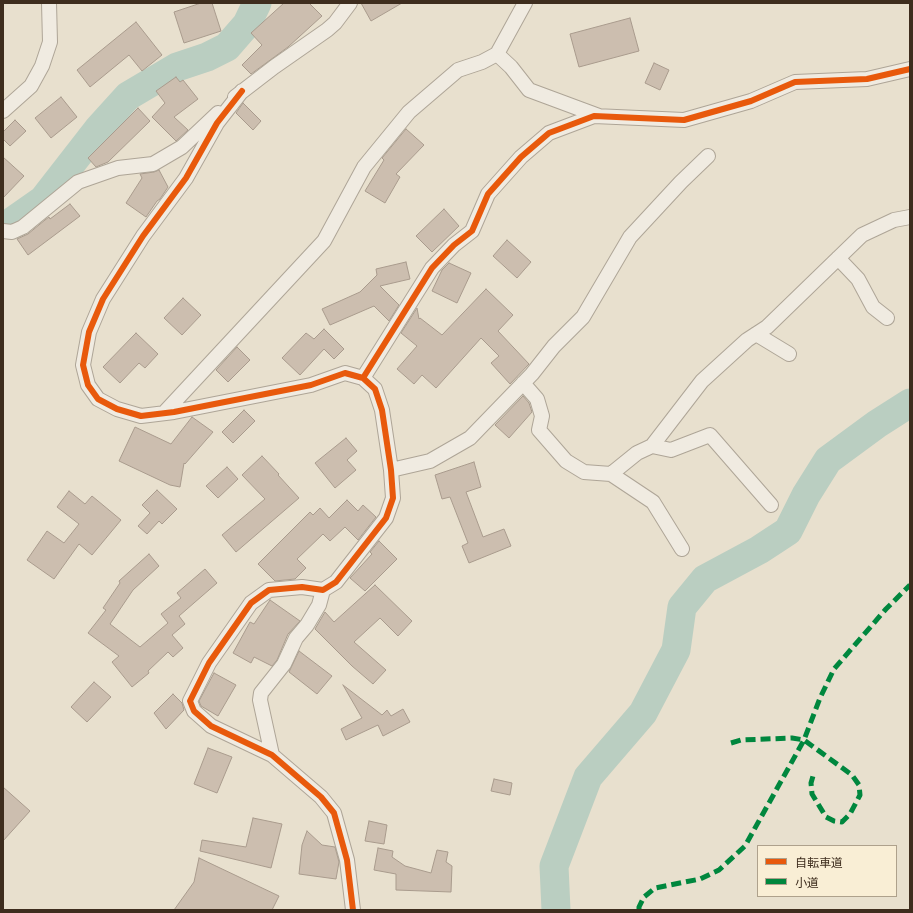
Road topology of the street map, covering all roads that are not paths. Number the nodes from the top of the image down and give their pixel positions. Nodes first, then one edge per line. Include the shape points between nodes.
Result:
1 (50, 3) edge
2 (350, 3) edge
3 (525, 3) edge
4 (497, 54) junction
5 (910, 69) edge
6 (242, 91) junction
7 (3, 110) edge
8 (600, 116) junction
9 (708, 156) dead end
10 (910, 216) edge
11 (3, 230) edge
12 (838, 258) junction
13 (887, 318) dead end
14 (756, 334) junction
15 (789, 354) dead end
16 (363, 378) junction
17 (523, 383) junction
18 (164, 413) junction
19 (652, 446) junction
20 (390, 470) junction
21 (611, 474) junction
22 (771, 505) dead end
23 (682, 549) dead end
24 (323, 590) junction
25 (272, 755) junction
26 (354, 910) edge

1 - 7 street via 50,42 42,66 31,86
2 - 6 street via 327,30
3 - 4 street
4 - 8 street via 529,90
4 - 18 street via 458,70 409,112 364,167 324,241
5 - 8 street via 867,78 795,82 751,101 684,120
6 - 11 street via 182,147 152,164 118,168 78,182 23,227 12,232
6 - 18 street via 217,123 186,178 143,236 103,299 89,332 83,365 88,385 98,399 117,409 141,416
8 - 16 street via 549,132 521,157 488,194 472,231 432,268
9 - 17 street via 630,237 583,317
10 - 12 street via 894,220 862,235
12 - 13 street via 858,279 873,307
12 - 14 street via 767,327
14 - 15 street
14 - 19 street via 702,381
16 - 18 street via 345,373 311,385
16 - 20 street via 375,389 382,410
17 - 20 street via 470,438 430,461
17 - 21 street via 537,399 542,416 539,430 566,461 584,472
19 - 21 street via 637,453
19 - 22 street via 671,450 710,434
20 - 24 street via 392,498 386,518 336,582
21 - 23 street via 652,502
24 - 25 street via 319,605 296,638 284,664 261,693 260,700
24 - 25 street via 302,587 269,590 251,603 209,663 190,701 194,711 211,726
25 - 26 street via 321,797 334,813 346,860

